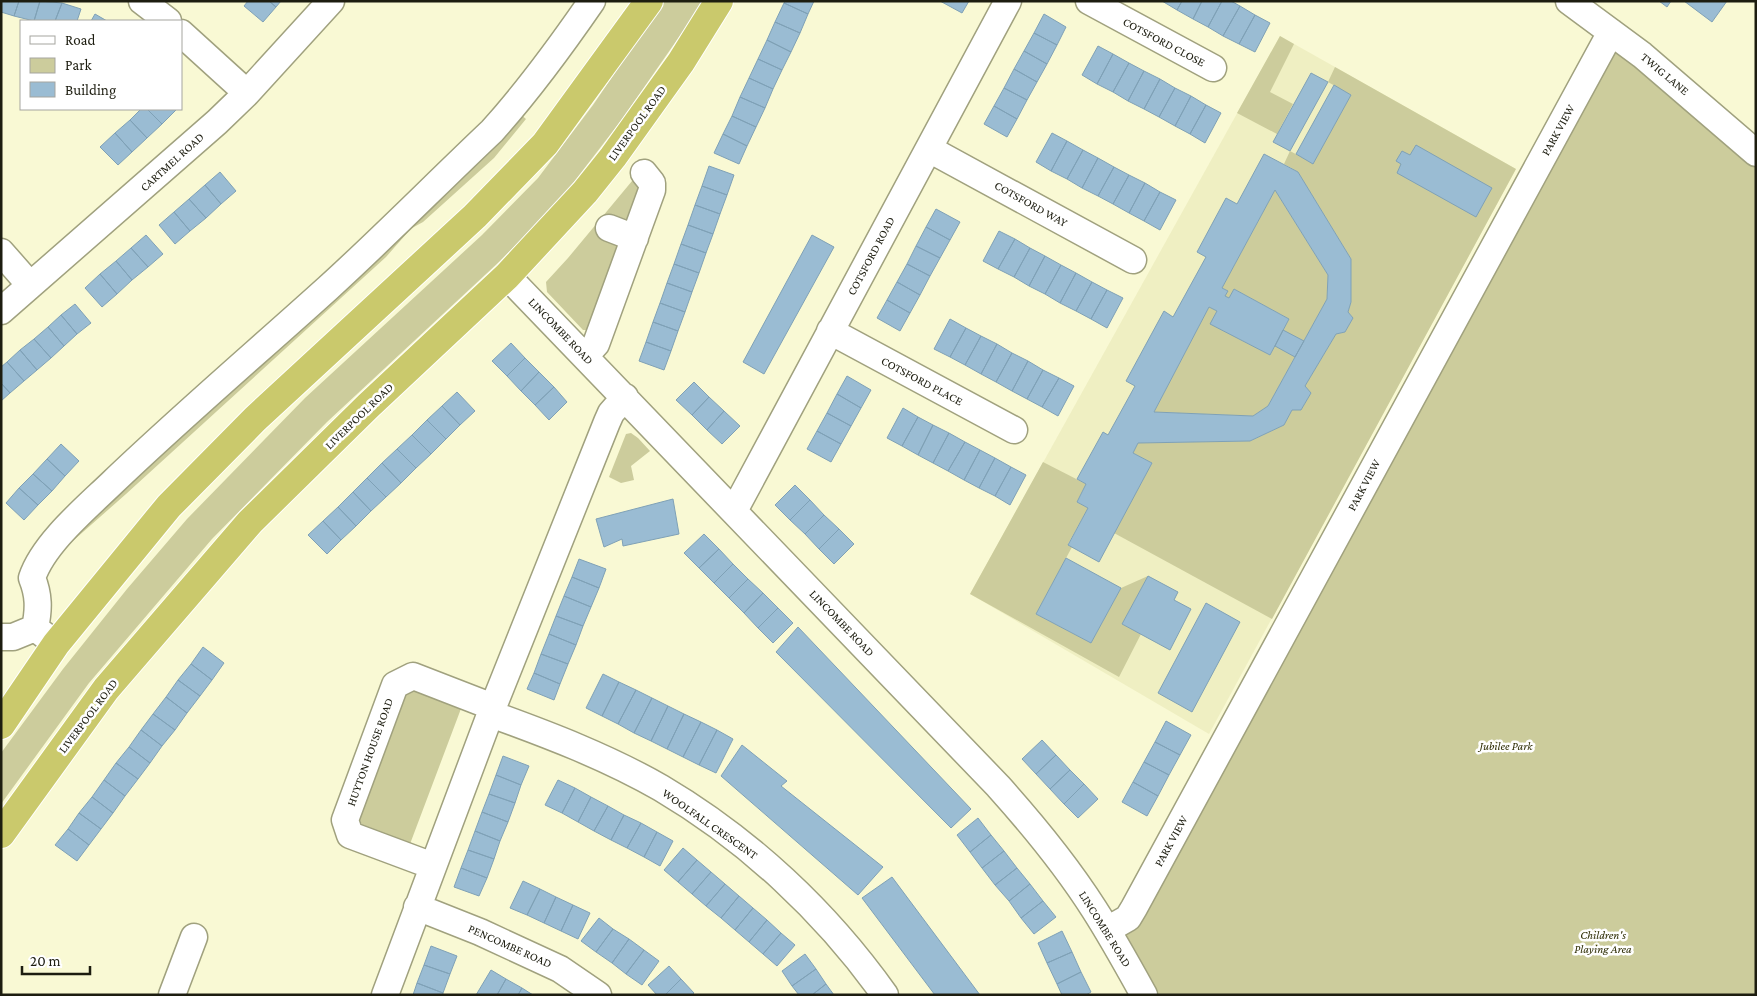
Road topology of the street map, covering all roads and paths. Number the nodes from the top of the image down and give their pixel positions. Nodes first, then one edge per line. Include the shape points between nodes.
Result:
1 (142, 1) edge
2 (331, 1) edge
3 (592, 1) edge
4 (649, 1) edge
5 (718, 1) edge
6 (1008, 1) edge
7 (1089, 1) edge
8 (1568, 1) edge
9 (167, 20) edge
10 (1611, 32) junction
11 (182, 34) edge
12 (1213, 68) dead end
13 (247, 93) junction
14 (929, 149) junction
15 (1756, 153) edge
16 (644, 173) dead end
17 (609, 228) dead end
18 (635, 238) junction
19 (1, 252) edge
20 (1132, 260) dead end
21 (507, 276) junction
22 (30, 285) junction
23 (1, 311) edge
24 (830, 331) junction
25 (585, 356) junction
26 (625, 397) junction
27 (1014, 430) dead end
28 (734, 511) junction
29 (35, 628) junction
30 (1, 637) edge
31 (56, 644) junction
32 (492, 710) junction
33 (1, 725) edge
34 (1, 834) edge
35 (433, 866) junction
36 (417, 907) junction
37 (1107, 930) junction
38 (194, 937) dead end
39 (172, 995) edge
40 (385, 995) edge
41 (598, 995) edge
42 (885, 995) edge
43 (1144, 995) edge

1 - 9 street
2 - 13 street, CARTMEL ROAD
3 - 29 street via 552,58 492,131 329,287 125,471 48,549 36,565 32,578 38,591 39,610
4 - 31 highway via 545,144 475,216 255,419 170,506
5 - 21 highway, LIVERPOOL ROAD via 681,62 613,157
6 - 14 street, COTSFORD ROAD
7 - 12 street, COTSFORD CLOSE
8 - 10 street, TWIG LANE
10 - 15 street, TWIG LANE via 1673,80
10 - 37 street, PARK VIEW via 1134,908 1128,918
11 - 13 street
13 - 22 street, CARTMEL ROAD
14 - 20 street, COTSFORD WAY
14 - 24 street, COTSFORD ROAD
16 - 18 street via 652,183 652,190
17 - 18 street
18 - 25 street via 596,344
19 - 22 street
21 - 25 street, LINCOMBE ROAD
21 - 34 highway, LIVERPOOL ROAD via 250,522 106,689
22 - 23 street, CARTMEL ROAD
24 - 27 street, COTSFORD PLACE
24 - 28 street, COTSFORD ROAD
25 - 26 street, LINCOMBE ROAD
26 - 28 street, LINCOMBE ROAD
26 - 32 street via 607,422
28 - 37 street, LINCOMBE ROAD via 1039,832
29 - 30 street via 14,638
29 - 31 street
31 - 33 highway
32 - 35 street
32 - 35 street, HUYTON HOUSE ROAD via 413,676 395,685 345,820 350,835
32 - 42 street, WOOLFALL CRESCENT via 613,764 662,789 701,815 764,862 795,890 845,943
35 - 36 street
36 - 40 street
36 - 41 street, PENCOMBE ROAD via 560,969
37 - 43 street, LINCOMBE ROAD
38 - 39 street

